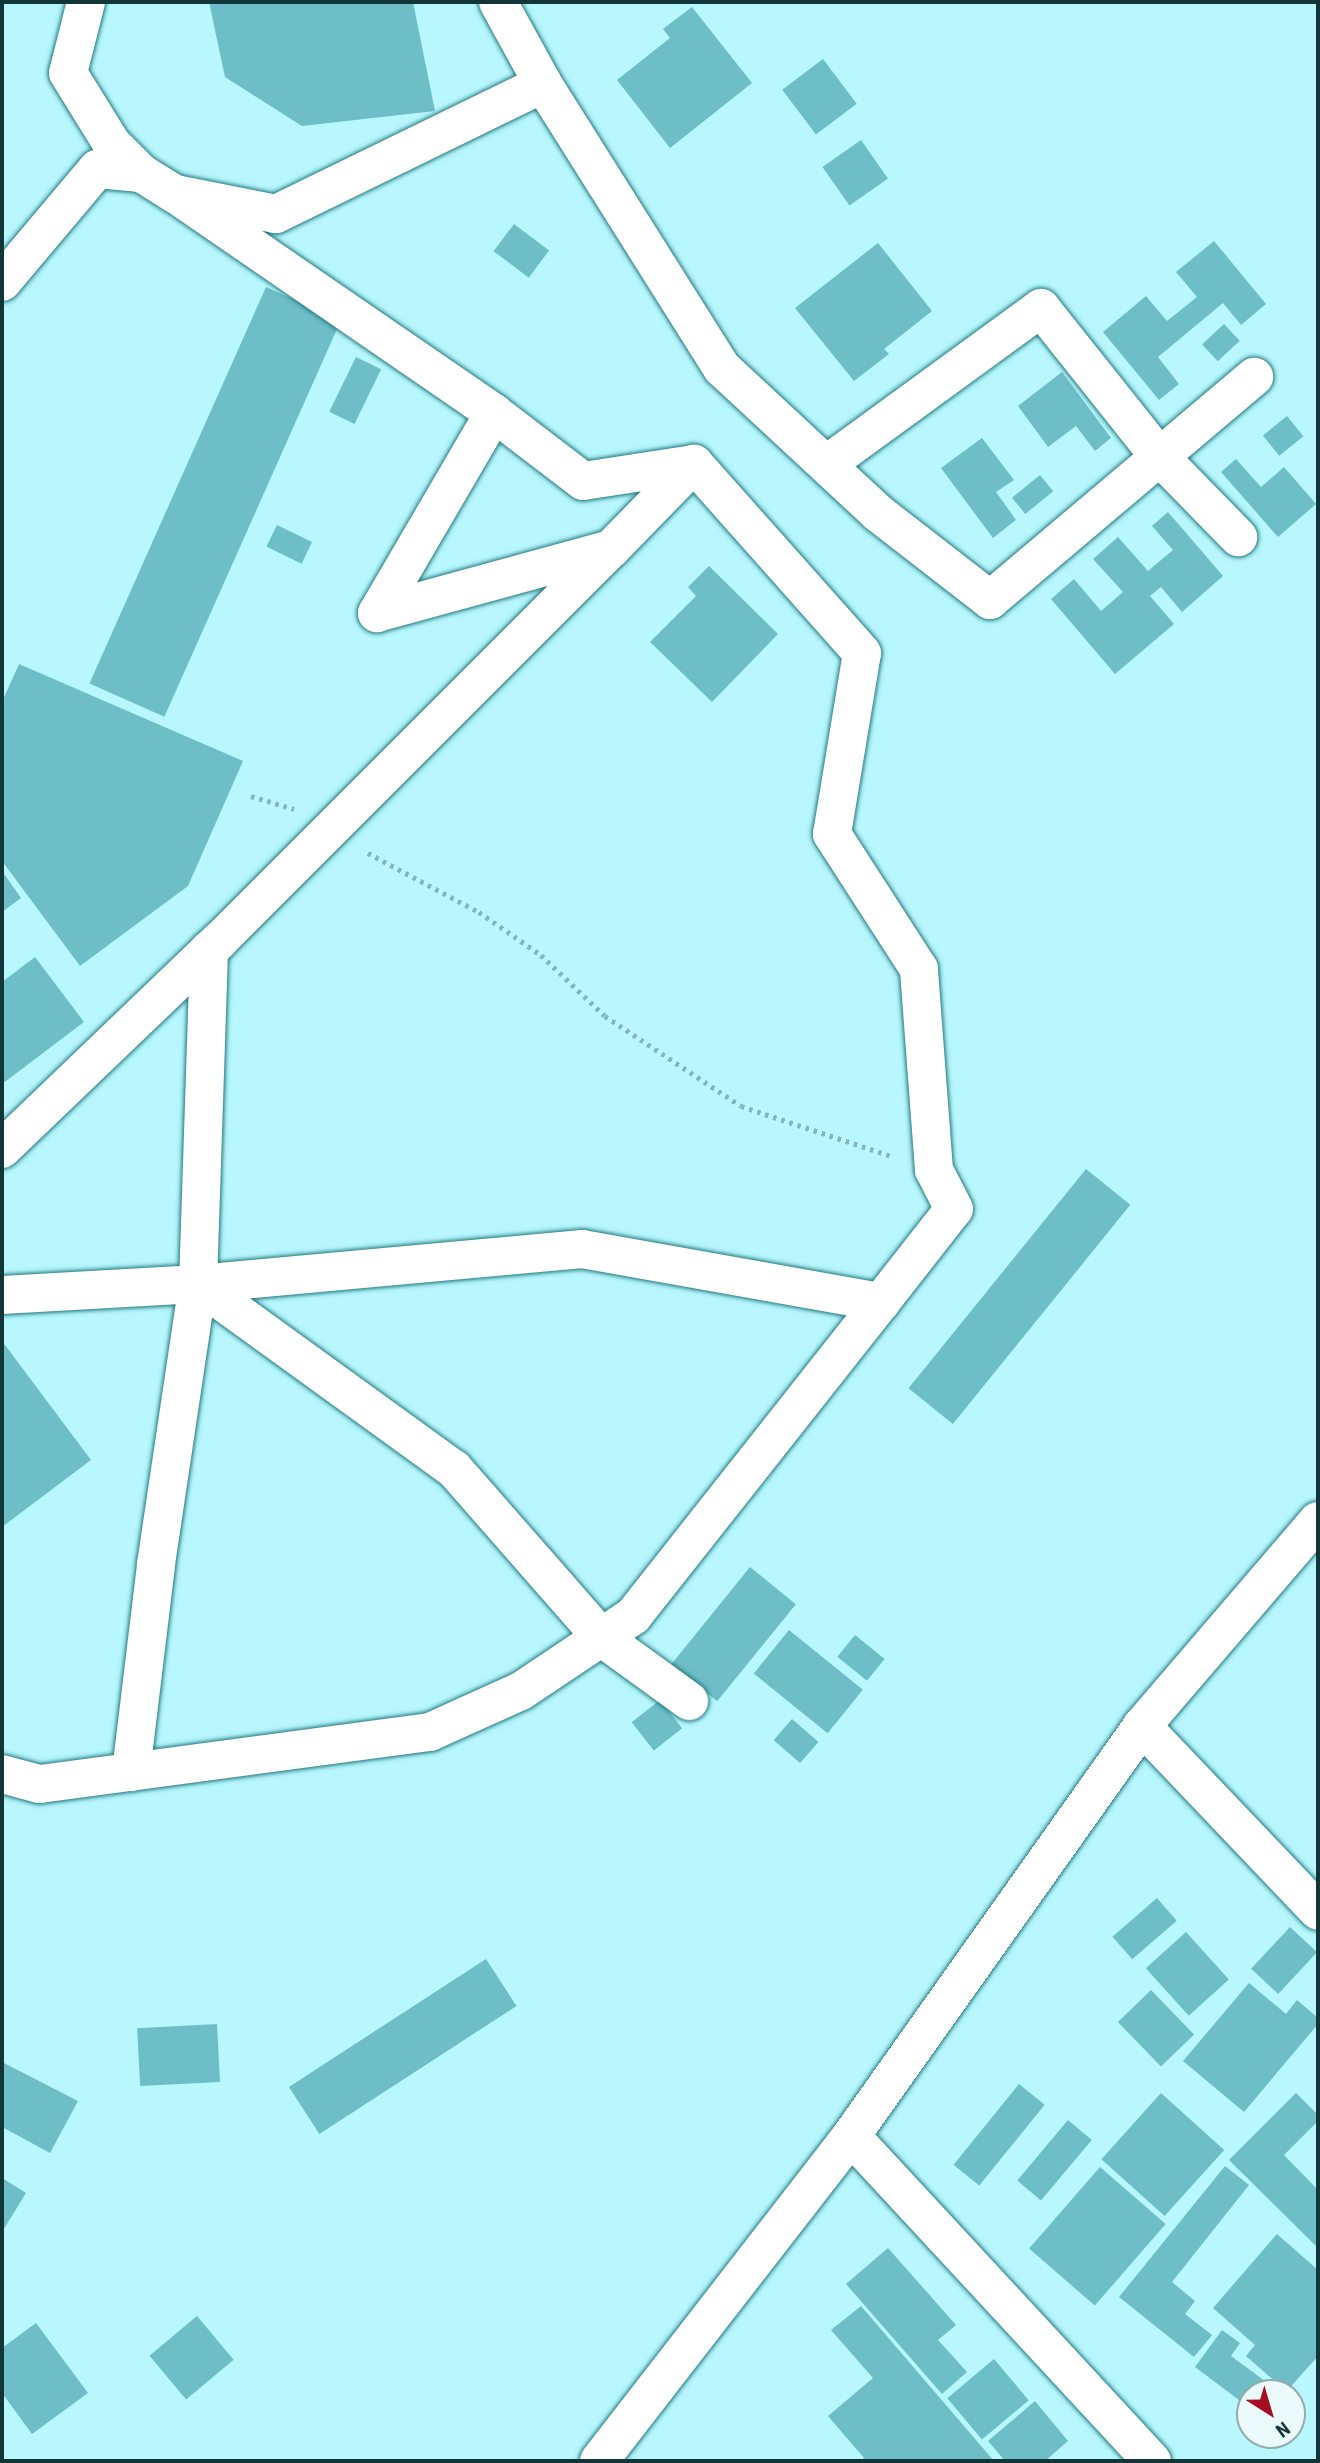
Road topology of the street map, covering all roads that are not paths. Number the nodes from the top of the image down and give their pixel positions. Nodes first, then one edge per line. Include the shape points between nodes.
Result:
1 (86, 2) edge
2 (498, 2) edge
3 (543, 84) junction
4 (141, 173) junction
5 (175, 194) junction
6 (2, 282) edge
7 (1254, 377) dead end
8 (494, 413) junction
9 (1158, 455) junction
10 (694, 464) junction
11 (827, 464) junction
12 (1238, 537) dead end
13 (611, 549) junction
14 (209, 950) junction
15 (2, 1149) edge
16 (198, 1283) junction
17 (2, 1295) edge
18 (881, 1302) junction
19 (1318, 1521) edge
20 (601, 1637) junction
21 (689, 1701) dead end
22 (1142, 1726) junction
23 (131, 1772) junction
24 (2, 1774) edge
25 (1318, 1911) edge
26 (850, 2136) junction
27 (599, 2461) edge
28 (1152, 2461) edge

1 - 4 street via 68,73 112,144
2 - 3 street
3 - 5 street via 276,214
3 - 11 street via 722,368
4 - 5 street
4 - 6 street via 97,169
5 - 8 street
7 - 9 street
8 - 10 street via 583,481
8 - 13 street via 377,613
9 - 11 street via 990,600 878,513
9 - 11 street via 1041,308
9 - 12 street
10 - 13 street
10 - 18 street via 862,653 832,834 919,969 934,1170 954,1209
13 - 14 street
14 - 15 street
14 - 16 street
16 - 17 street
16 - 18 street via 582,1249
16 - 20 street via 454,1469
16 - 23 street
18 - 20 street via 633,1616
19 - 22 street
20 - 21 street
20 - 23 street via 521,1691 430,1732
22 - 25 street
22 - 26 street
23 - 24 street via 40,1784
26 - 27 street
26 - 28 street

